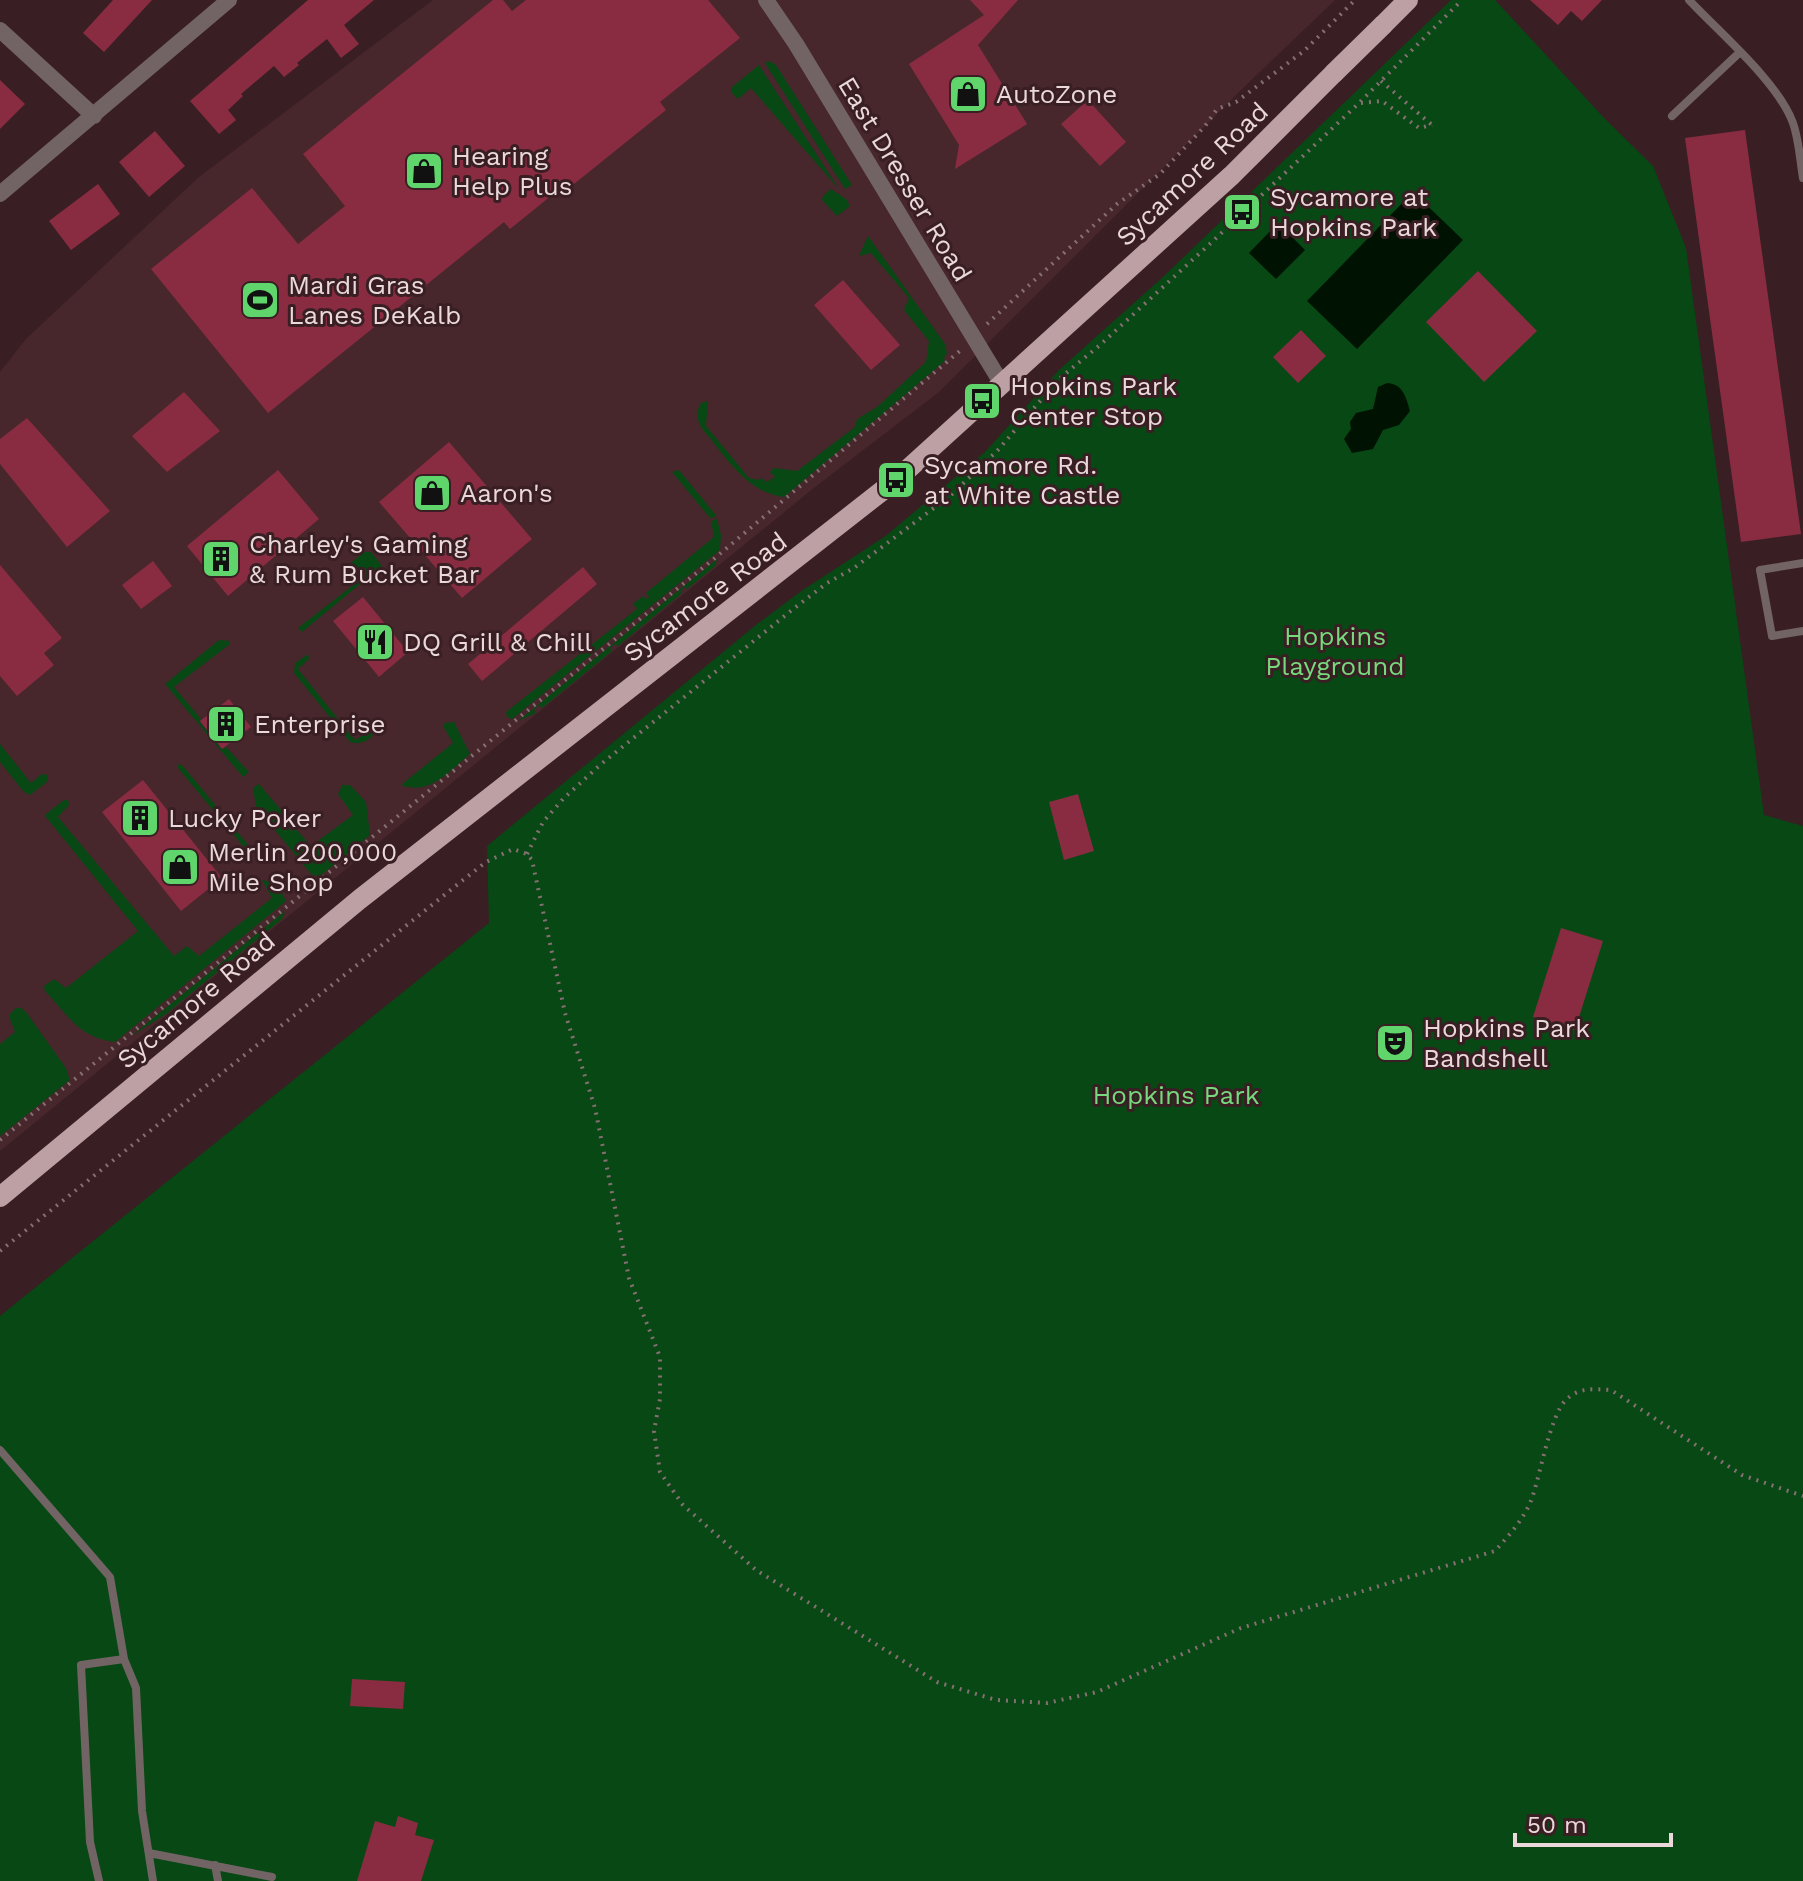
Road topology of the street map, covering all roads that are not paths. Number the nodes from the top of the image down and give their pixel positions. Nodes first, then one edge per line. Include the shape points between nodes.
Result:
1 (229, 0) edge
2 (766, 0) edge
3 (1408, 0) edge
4 (1689, 0) edge
5 (0, 30) edge
6 (1739, 53) junction
7 (94, 116) junction
8 (1672, 116) dead end
9 (1803, 178) edge
10 (0, 194) edge
11 (1002, 384) junction
12 (1803, 563) edge
13 (1803, 631) edge
14 (0, 1197) edge
15 (0, 1450) edge
16 (124, 1659) junction
17 (149, 1853) junction
18 (215, 1865) junction
19 (272, 1877) dead end
20 (99, 1881) edge
21 (153, 1881) edge
22 (218, 1881) edge

1 - 7 street
2 - 11 street, East Dresser Road
3 - 11 main road, Sycamore Road, bridge via 1232,175
4 - 6 lane
5 - 7 street
6 - 8 lane
6 - 9 lane via 1784,104
7 - 10 street
11 - 14 main road, Sycamore Road via 896,480 360,899
12 - 13 lane via 1760,570 1772,636
15 - 16 lane via 110,1577
16 - 17 lane via 136,1688
16 - 20 lane via 81,1665 90,1842
17 - 18 lane
17 - 21 lane
18 - 19 lane
18 - 22 lane

